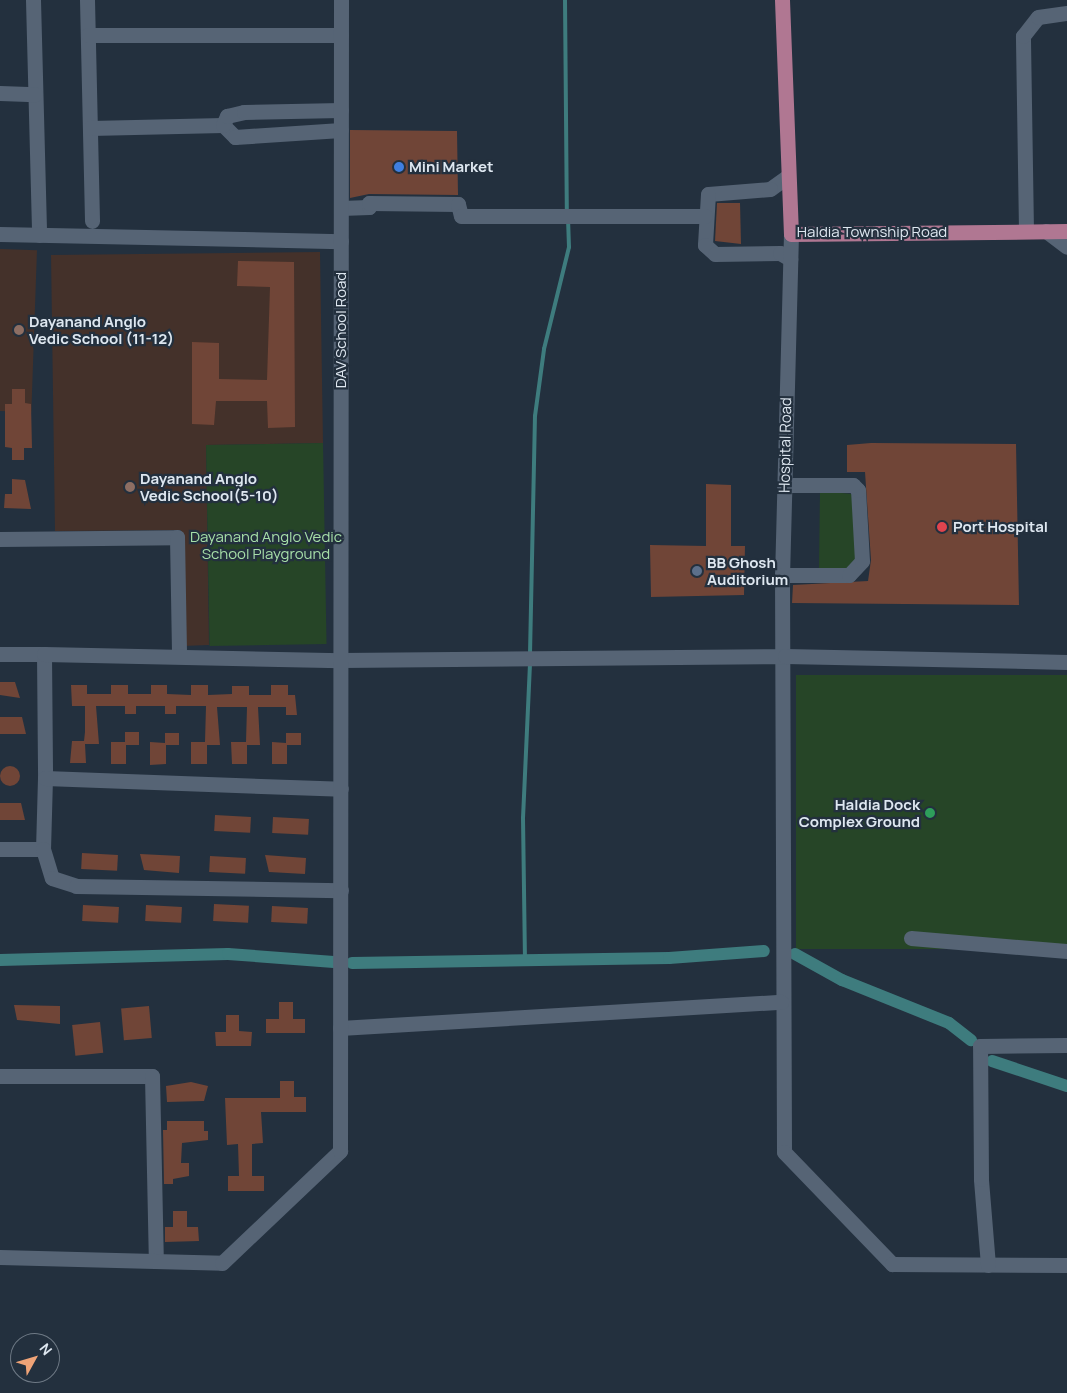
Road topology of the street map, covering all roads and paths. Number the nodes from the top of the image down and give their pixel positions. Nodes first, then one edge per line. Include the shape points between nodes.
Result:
1 (33, 0) edge
2 (87, 0) edge
3 (341, 0) edge
4 (782, 0) edge
5 (1061, 9) edge
6 (88, 35) junction
7 (341, 35) junction
8 (0, 93) edge
9 (35, 94) junction
10 (341, 110) junction
11 (223, 125) junction
12 (90, 128) junction
13 (341, 130) junction
14 (788, 176) junction
15 (341, 208) junction
16 (705, 216) junction
17 (92, 221) dead end
18 (1026, 231) junction
19 (1046, 231) junction
20 (1067, 231) edge
21 (0, 234) edge
22 (791, 234) junction
23 (39, 235) junction
24 (341, 241) junction
25 (1067, 247) edge
26 (790, 259) junction
27 (784, 484) junction
28 (0, 539) edge
29 (782, 575) junction
30 (0, 654) edge
31 (44, 654) junction
32 (179, 656) junction
33 (785, 656) junction
34 (341, 660) junction
35 (1067, 662) edge
36 (45, 778) junction
37 (341, 789) junction
38 (0, 849) edge
39 (43, 850) junction
40 (341, 890) junction
41 (911, 938) dead end
42 (1067, 951) edge
43 (782, 1002) junction
44 (340, 1028) junction
45 (1067, 1045) edge
46 (0, 1076) edge
47 (0, 1256) edge
48 (156, 1261) junction
49 (988, 1265) junction
50 (1067, 1265) edge

1 - 9 street
2 - 6 street
3 - 7 street, DAV School Road
4 - 14 main road, Haldia Township Road
5 - 18 street via 1038,17 1024,36
6 - 7 street
6 - 12 street
7 - 10 street, DAV School Road
8 - 9 street
9 - 23 street
10 - 11 street via 244,112 227,116
10 - 13 street, DAV School Road
11 - 12 street
11 - 13 street via 235,137
12 - 17 street
13 - 15 street, DAV School Road
14 - 16 street via 770,189 708,194
14 - 22 main road, Haldia Township Road
15 - 16 street via 369,207 369,203 458,204 461,216
15 - 24 street, DAV School Road
16 - 26 street via 704,245 709,252 780,253
18 - 19 main road, Haldia Township Road
18 - 22 main road, Haldia Township Road
19 - 20 main road, Haldia Township Road
19 - 25 street
21 - 23 street
22 - 26 street, Hospital Road
23 - 24 street
24 - 34 street, DAV School Road
26 - 27 street, Hospital Road
27 - 29 street, Hospital Road
27 - 29 street via 853,485 858,490 862,561 849,575
28 - 32 street via 177,537
29 - 33 street, Hospital Road
30 - 31 street
31 - 32 street
31 - 36 street
32 - 34 street
33 - 34 street
33 - 35 street
33 - 43 street, Hospital Road
34 - 37 street, DAV School Road
36 - 37 street
36 - 39 street
37 - 40 street, DAV School Road
38 - 39 street
39 - 40 street via 52,878 76,886
40 - 44 street, DAV School Road
41 - 42 street
43 - 44 street
43 - 49 street, Hospital Road via 784,1152 892,1264
44 - 48 street, DAV School Road via 340,1151 332,1162 222,1263
45 - 49 street via 980,1046 981,1179
46 - 48 street via 152,1076
47 - 48 street, DAV School Road
49 - 50 street, Hospital Road

